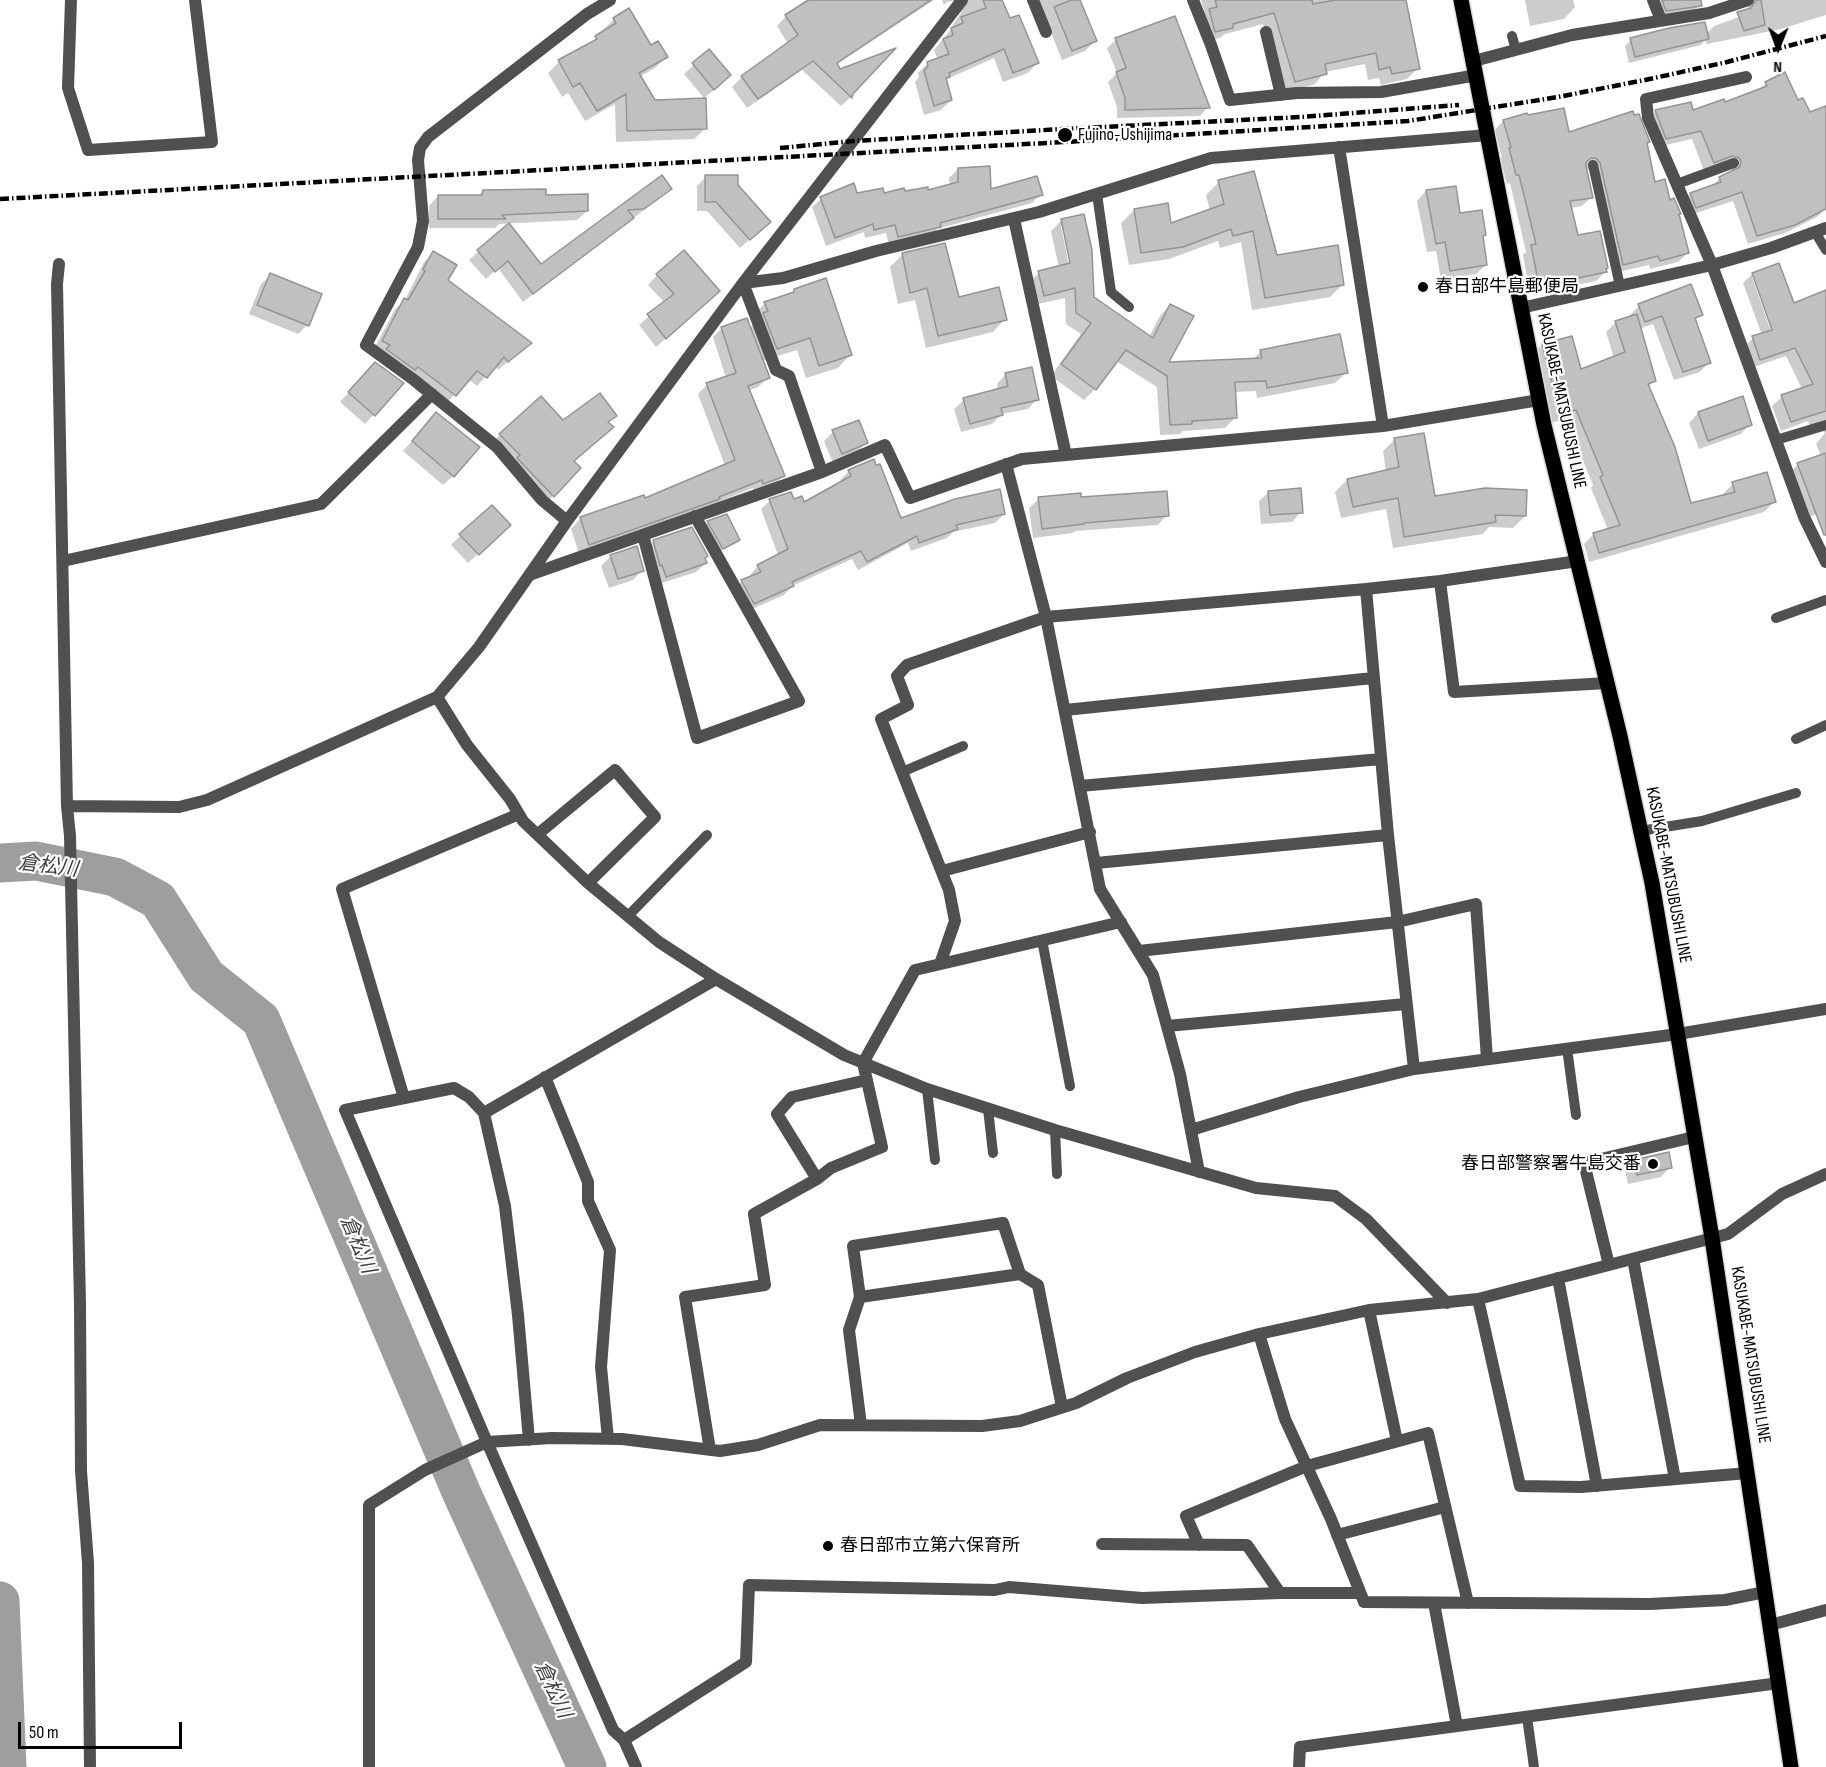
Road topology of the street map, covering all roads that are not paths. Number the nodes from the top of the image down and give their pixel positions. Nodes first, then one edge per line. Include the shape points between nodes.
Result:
1 (72, 0) edge
2 (195, 0) edge
3 (610, 0) edge
4 (962, 0) edge
5 (1033, 0) edge
6 (1192, 0) edge
7 (1653, 0) edge
8 (1748, 0) edge
9 (1466, 5) edge
10 (1661, 20) junction
11 (1046, 32) dead end
12 (1266, 32) dead end
13 (1512, 36) dead end
14 (1516, 50) junction
15 (1475, 68) junction
16 (1746, 77) dead end
17 (1281, 95) junction
18 (1488, 135) junction
19 (1340, 147) junction
20 (1734, 163) dead end
21 (1593, 165) dead end
22 (1677, 184) junction
23 (1097, 194) junction
24 (1014, 219) junction
25 (1821, 230) edge
26 (1826, 250) edge
27 (59, 264) dead end
28 (1712, 265) junction
29 (743, 283) junction
30 (1620, 286) junction
31 (1129, 307) dead end
32 (1521, 308) junction
33 (432, 394) junction
34 (1539, 400) junction
35 (1826, 425) edge
36 (1383, 426) junction
37 (1776, 440) junction
38 (1066, 455) junction
39 (1006, 464) junction
40 (822, 472) junction
41 (695, 516) junction
42 (567, 521) junction
43 (643, 535) junction
44 (63, 561) junction
45 (1578, 561) junction
46 (1826, 562) edge
47 (529, 575) junction
48 (1440, 581) junction
49 (1366, 589) junction
50 (1826, 600) edge
51 (1046, 617) junction
52 (1776, 618) dead end
53 (1374, 678) junction
54 (1607, 683) junction
55 (437, 697) junction
56 (1065, 710) junction
57 (1826, 725) edge
58 (1796, 739) dead end
59 (963, 746) dead end
60 (1381, 759) junction
61 (902, 772) junction
62 (1080, 786) junction
63 (1796, 794) dead end
64 (67, 806) junction
65 (519, 814) junction
66 (1640, 831) junction
67 (1090, 832) junction
68 (538, 834) junction
69 (707, 835) dead end
70 (1388, 835) junction
71 (1096, 863) junction
72 (942, 871) junction
73 (588, 883) junction
74 (628, 916) junction
75 (1121, 922) junction
76 (1397, 922) junction
77 (1042, 940) junction
78 (1139, 951) junction
79 (940, 964) junction
80 (716, 979) junction
81 (1406, 1004) junction
82 (1826, 1009) edge
83 (1167, 1026) junction
84 (1678, 1034) junction
85 (1567, 1048) junction
86 (1487, 1059) junction
87 (863, 1063) junction
88 (1414, 1069) junction
89 (545, 1077) junction
90 (867, 1080) junction
91 (1070, 1086) dead end
92 (927, 1089) junction
93 (404, 1098) junction
94 (988, 1109) junction
95 (484, 1113) junction
96 (1576, 1114) dead end
97 (1055, 1130) junction
98 (1191, 1130) junction
99 (1694, 1137) junction
100 (993, 1153) dead end
101 (935, 1160) dead end
102 (1199, 1172) junction
103 (1057, 1174) dead end
104 (1826, 1174) edge
105 (818, 1179) junction
106 (1712, 1238) junction
107 (1633, 1259) junction
108 (1609, 1265) junction
109 (1020, 1274) junction
110 (1557, 1278) junction
111 (860, 1298) junction
112 (1478, 1299) junction
113 (1447, 1303) junction
114 (1369, 1310) junction
115 (1259, 1334) junction
116 (1062, 1407) junction
117 (861, 1425) junction
118 (608, 1439) junction
119 (529, 1440) junction
120 (1397, 1441) junction
121 (482, 1444) junction
122 (710, 1450) junction
123 (1307, 1466) junction
124 (1748, 1473) junction
125 (1675, 1479) junction
126 (1597, 1486) junction
127 (1445, 1507) junction
128 (1337, 1535) junction
129 (1102, 1544) dead end
130 (1199, 1545) junction
131 (1765, 1592) junction
132 (1280, 1593) junction
133 (1359, 1593) junction
134 (1434, 1603) junction
135 (1468, 1603) junction
136 (1826, 1610) edge
137 (1770, 1625) junction
138 (1779, 1683) junction
139 (1527, 1717) junction
140 (1457, 1726) junction
141 (624, 1740) junction
142 (90, 1767) edge
143 (369, 1767) edge
144 (636, 1767) edge
145 (1299, 1767) edge
146 (1534, 1767) edge
147 (1791, 1767) edge

1 - 2 street via 68,88 88,150 212,142
3 - 33 street via 428,137 420,148 423,220 418,247 366,345
4 - 29 street
5 - 11 street
6 - 17 street via 1230,100
7 - 10 street
8 - 10 street via 1709,14
9 - 15 main road, KASUKABE-MATSUBUSHI LINE
10 - 14 street via 1572,35
12 - 17 street
13 - 14 lane
14 - 15 street
15 - 17 street via 1381,92
15 - 18 main road, KASUKABE-MATSUBUSHI LINE
16 - 22 street via 1646,99 1648,118
18 - 19 street
18 - 32 main road, KASUKABE-MATSUBUSHI LINE
19 - 23 street via 1211,158
19 - 36 street
20 - 22 lane
21 - 30 lane
22 - 28 street
23 - 24 street
23 - 31 lane via 1111,292
24 - 29 street via 876,251 783,278
24 - 38 street
25 - 26 lane
25 - 28 street
27 - 44 street
28 - 30 street
28 - 37 street
29 - 40 street via 777,370 789,376
29 - 42 street
30 - 32 street
32 - 34 main road, KASUKABE-MATSUBUSHI LINE
33 - 42 street via 497,447 542,500
33 - 44 street via 321,504
34 - 36 street
34 - 45 main road, KASUKABE-MATSUBUSHI LINE
35 - 37 lane
36 - 38 street
37 - 46 street via 1804,517
38 - 39 street
39 - 40 street via 910,498 885,445
39 - 51 street
40 - 41 street
41 - 43 street
41 - 43 street via 799,701 697,738
42 - 47 street
43 - 47 street
44 - 64 street
45 - 48 street
45 - 54 main road, KASUKABE-MATSUBUSHI LINE
47 - 55 street via 479,647
48 - 49 street
48 - 54 street via 1454,692
49 - 51 street
49 - 53 street
50 - 52 lane
51 - 56 street
51 - 61 street via 907,665 897,676 908,705 881,719
53 - 56 street
53 - 60 street
54 - 66 main road, KASUKABE-MATSUBUSHI LINE
55 - 64 street via 207,800 179,807
55 - 65 street
56 - 62 street
57 - 58 lane
59 - 61 lane
60 - 62 street
60 - 70 street
61 - 72 street
62 - 67 street
63 - 66 lane via 1702,820
64 - 142 street
65 - 68 street
65 - 93 street via 342,889
66 - 84 main road, KASUKABE-MATSUBUSHI LINE
67 - 71 street
67 - 72 street
68 - 73 street
68 - 73 street via 615,770 655,817
69 - 74 lane
70 - 71 street
70 - 76 street
71 - 75 street via 1100,889
72 - 79 street via 955,921
73 - 74 street
74 - 80 street via 659,942
75 - 77 street
75 - 78 street
76 - 78 street
76 - 81 street
76 - 86 street via 1476,904
77 - 79 street
77 - 91 lane
78 - 83 street via 1153,975
79 - 87 street via 915,970
80 - 87 street
80 - 89 street
81 - 83 street
81 - 88 street
82 - 84 street
83 - 98 street
84 - 85 street
84 - 99 main road, KASUKABE-MATSUBUSHI LINE
85 - 86 street
85 - 96 lane
86 - 88 street
87 - 90 street
87 - 92 street
88 - 98 street via 1299,1097
89 - 95 street
89 - 118 street via 588,1182 588,1201 610,1250 601,1367
90 - 105 street via 882,1147 831,1168
90 - 105 street via 792,1097 777,1114
92 - 94 street
92 - 101 lane
93 - 95 street via 454,1088
93 - 121 street via 345,1110
94 - 97 street
94 - 100 lane
95 - 119 street via 506,1206
97 - 102 street
97 - 103 lane
98 - 102 street
99 - 106 main road, KASUKABE-MATSUBUSHI LINE
99 - 108 street via 1584,1162
102 - 113 street via 1256,1188 1335,1196 1366,1219
104 - 106 street via 1782,1194 1728,1234
105 - 122 street via 754,1214 765,1285 685,1297
106 - 107 street
106 - 124 main road, KASUKABE-MATSUBUSHI LINE
107 - 108 street
107 - 125 street
108 - 110 street
109 - 111 street
109 - 111 street via 1003,1223 853,1245
109 - 116 street via 1038,1285
110 - 112 street
110 - 126 street
111 - 117 street via 849,1330
112 - 113 street
112 - 126 street via 1520,1486
113 - 114 street
114 - 115 street
114 - 120 street
115 - 116 street via 1195,1352
115 - 123 street via 1285,1419
116 - 117 street via 1020,1421 982,1426
117 - 122 street via 820,1425 758,1445
118 - 119 street
118 - 122 street
119 - 121 street
120 - 123 street
120 - 127 street via 1428,1433
121 - 141 street via 613,1730
121 - 143 street via 431,1468 369,1505
123 - 128 street
123 - 130 street via 1186,1516
124 - 125 street
124 - 131 main road, KASUKABE-MATSUBUSHI LINE
125 - 126 street
127 - 128 street
127 - 135 street
128 - 133 street
129 - 130 street
130 - 132 street via 1247,1545
131 - 135 street via 1725,1600 1650,1604
131 - 137 main road, KASUKABE-MATSUBUSHI LINE
132 - 133 street
132 - 141 street via 1142,1598 1009,1587 995,1590 749,1585 746,1662
133 - 134 street via 1364,1602
134 - 135 street
134 - 140 street
136 - 137 street
137 - 138 main road, KASUKABE-MATSUBUSHI LINE
138 - 139 street
138 - 147 main road, KASUKABE-MATSUBUSHI LINE
139 - 140 street
139 - 146 lane
140 - 145 street via 1300,1747
141 - 144 street

